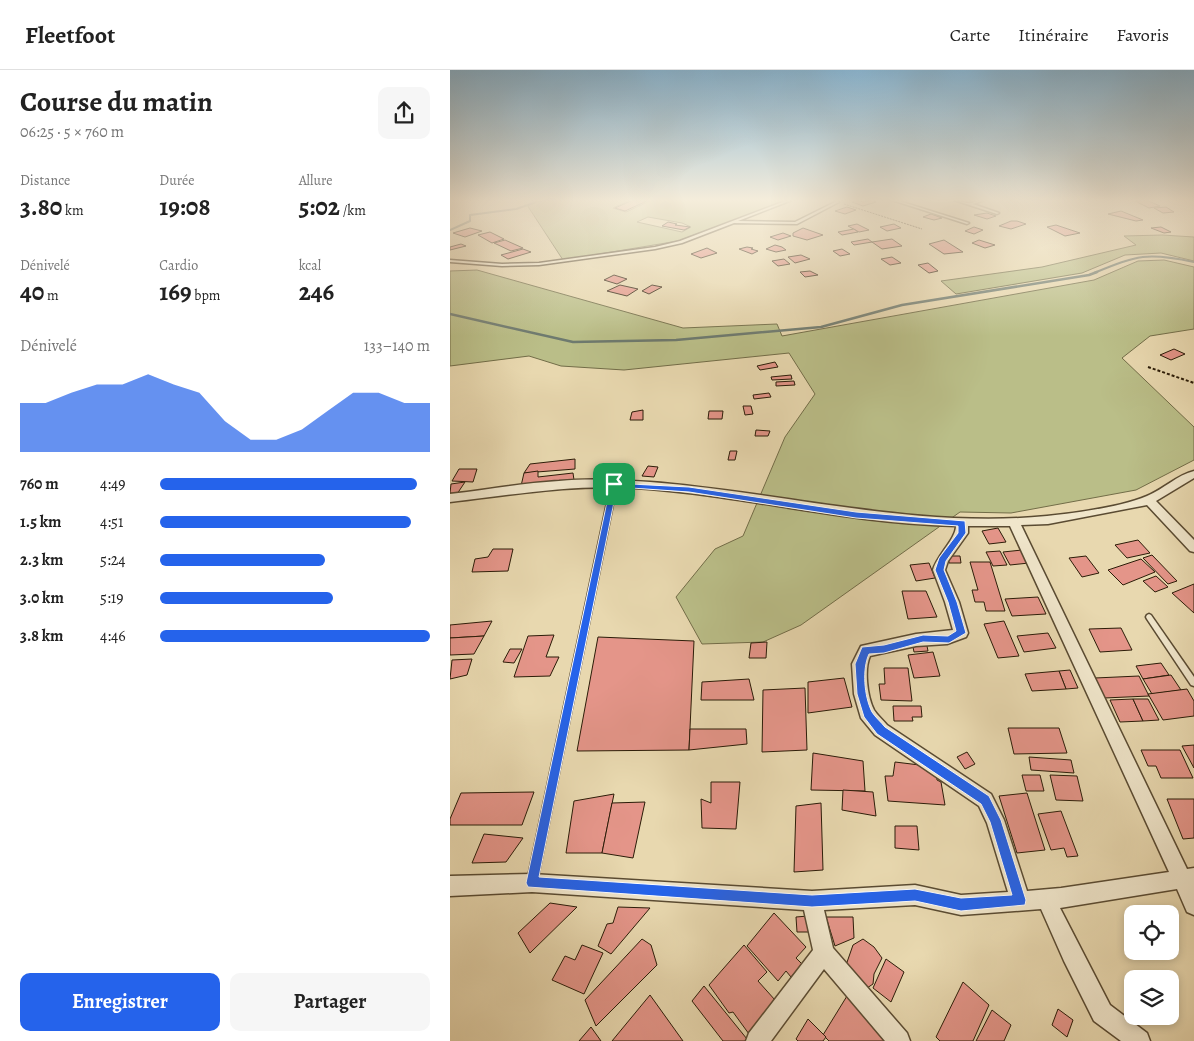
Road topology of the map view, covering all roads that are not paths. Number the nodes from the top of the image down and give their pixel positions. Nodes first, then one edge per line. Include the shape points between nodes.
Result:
1 (667, 245) edge
2 (450, 262) edge
3 (1194, 474) edge
4 (614, 484) junction
5 (450, 498) edge
6 (1149, 500) junction
7 (962, 523) junction
8 (1014, 523) junction
9 (1194, 548) edge
10 (1149, 617) dead end
11 (1194, 683) edge
12 (1187, 877) edge
13 (532, 883) junction
14 (450, 886) edge
15 (1046, 899) junction
16 (1020, 900) junction
17 (812, 901) junction
18 (1194, 905) edge
19 (824, 953) junction
20 (756, 1041) edge
21 (899, 1041) edge
22 (1139, 1041) edge

1 - 2 lane via 520,265
3 - 6 street
4 - 5 street via 542,486
4 - 7 street via 689,489 856,515
4 - 13 lane
6 - 8 street via 1076,516
6 - 9 street
7 - 8 street
7 - 16 street via 962,533 942,560 939,570 961,633 949,640 923,638 884,649 866,650 860,664 862,694 867,714 881,730 985,800 995,820
8 - 12 street
10 - 11 lane
12 - 15 street
12 - 18 street
13 - 14 street
13 - 17 street
15 - 16 street
15 - 22 street via 1070,954 1102,1013
16 - 17 street via 961,904 915,895
17 - 19 street
19 - 20 street
19 - 21 street

